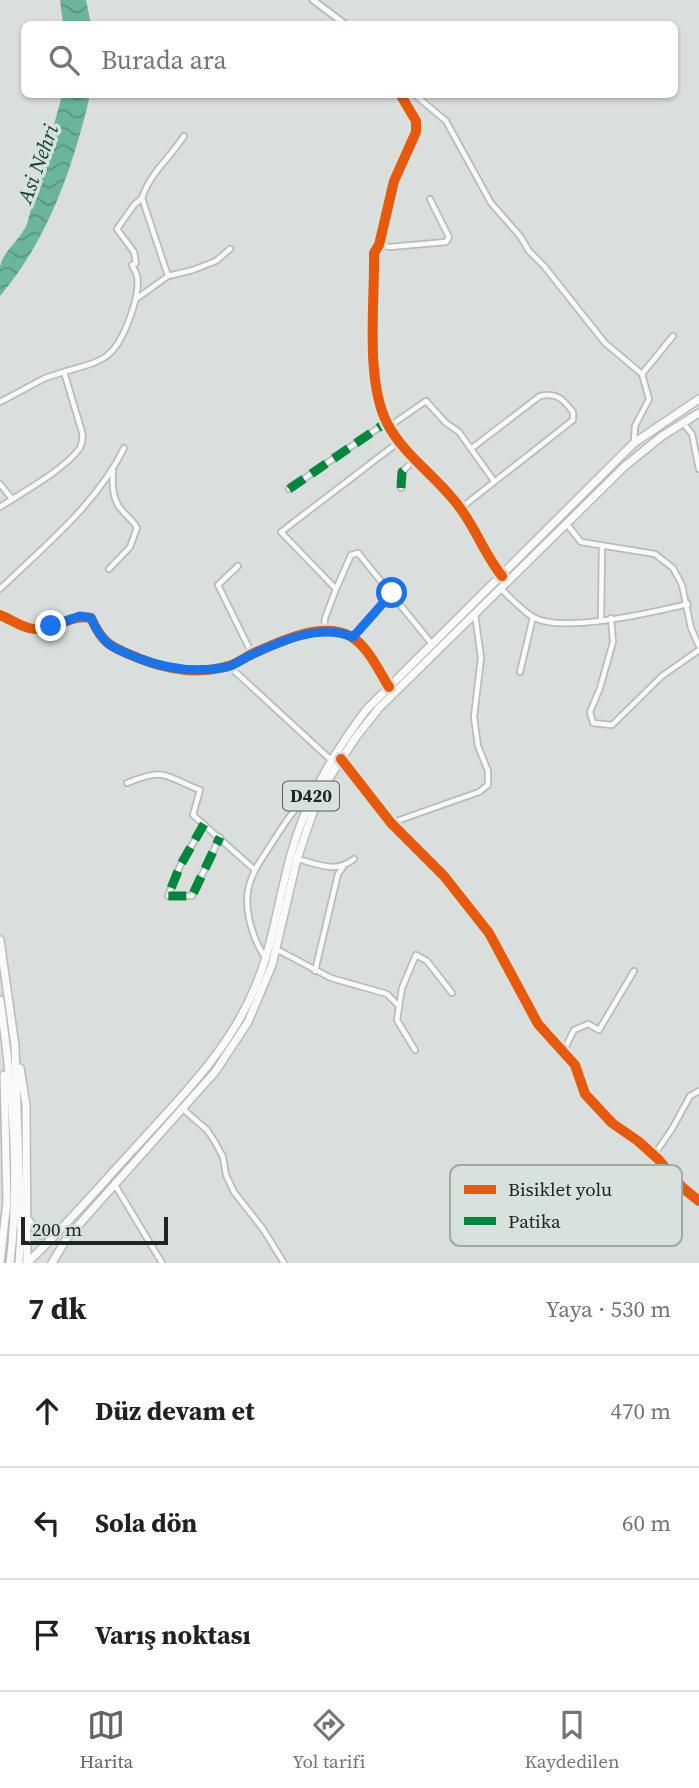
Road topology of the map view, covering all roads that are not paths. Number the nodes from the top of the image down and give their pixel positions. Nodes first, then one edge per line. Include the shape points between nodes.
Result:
1 (313, 0) edge
2 (341, 21) edge
3 (402, 98) edge
4 (419, 98) edge
5 (184, 136) dead end
6 (142, 198) junction
7 (430, 199) dead end
8 (379, 245) junction
9 (230, 250) dead end
10 (168, 276) junction
11 (136, 299) junction
12 (673, 336) dead end
13 (64, 372) junction
14 (642, 374) junction
15 (699, 399) edge
16 (0, 402) edge
17 (699, 413) edge
18 (387, 422) junction
19 (683, 422) junction
20 (400, 441) junction
21 (634, 443) junction
22 (472, 447) junction
23 (124, 448) dead end
24 (416, 459) junction
25 (699, 469) edge
26 (113, 470) junction
27 (494, 481) junction
28 (0, 484) edge
29 (401, 488) dead end
30 (289, 489) dead end
31 (12, 499) junction
32 (0, 507) edge
33 (461, 508) junction
34 (566, 523) junction
35 (602, 547) junction
36 (238, 566) dead end
37 (109, 569) dead end
38 (502, 576) junction
39 (500, 588) junction
40 (0, 589) edge
41 (335, 589) junction
42 (392, 593) junction
43 (688, 604) junction
44 (475, 613) junction
45 (0, 615) edge
46 (533, 617) junction
47 (611, 618) junction
48 (601, 619) junction
49 (324, 631) junction
50 (353, 637) junction
51 (432, 644) junction
52 (699, 648) edge
53 (252, 654) junction
54 (229, 666) junction
55 (520, 672) dead end
56 (389, 687) junction
57 (341, 759) junction
58 (331, 760) junction
59 (127, 783) dead end
60 (313, 792) junction
61 (391, 822) junction
62 (204, 824) junction
63 (220, 837) junction
64 (297, 859) junction
65 (354, 859) dead end
66 (344, 867) junction
67 (255, 870) junction
68 (0, 940) edge
69 (276, 949) junction
70 (266, 959) junction
71 (315, 971) junction
72 (634, 971) dead end
73 (452, 993) dead end
74 (0, 1000) edge
75 (399, 1005) junction
76 (15, 1046) junction
77 (5, 1047) junction
78 (415, 1050) dead end
79 (563, 1052) junction
80 (699, 1091) edge
81 (2, 1109) edge
82 (183, 1109) junction
83 (654, 1155) junction
84 (663, 1165) edge
85 (114, 1184) junction
86 (682, 1187) edge
87 (699, 1201) edge
88 (26, 1218) junction
89 (60, 1229) junction
90 (18, 1233) junction
91 (0, 1263) edge
92 (10, 1263) edge
93 (19, 1263) edge
94 (27, 1263) edge
95 (52, 1263) edge
96 (161, 1263) edge
97 (284, 1263) edge

1 - 2 street
3 - 8 street via 416,121 416,132 394,181
4 - 14 street via 446,121 491,203 529,251 606,343
5 - 6 street via 157,169
6 - 10 street
6 - 11 street via 117,229 134,252
7 - 8 street via 449,237 446,243
8 - 18 street via 374,253 374,365
9 - 10 street via 216,261
10 - 11 street
11 - 13 street via 110,354
12 - 14 street
13 - 16 street
13 - 31 street via 83,441 45,478
14 - 21 street via 649,399 635,426
15 - 21 highway, D420
17 - 19 highway, D420
18 - 20 street
18 - 22 street via 394,423 426,401
18 - 30 street
19 - 25 street via 692,434
19 - 34 highway, D420 via 625,466
20 - 24 street
20 - 41 street via 281,532
21 - 38 highway, D420
22 - 27 street
22 - 27 street via 540,396 551,394 573,412 573,419
23 - 26 street
24 - 29 street via 402,472
24 - 33 street
26 - 37 street via 117,505 137,527 130,547
26 - 40 street
27 - 33 street
28 - 31 street
31 - 32 street
33 - 38 street
34 - 35 street via 581,542
34 - 39 highway, D420
35 - 43 street via 656,554 674,568
35 - 48 street
36 - 53 street via 218,585
38 - 51 highway, D420
39 - 44 highway, D420
39 - 46 street
41 - 42 street via 351,555 358,552
41 - 49 street
42 - 50 street
42 - 51 street
43 - 47 street
43 - 52 street
44 - 57 highway, D420 via 379,708
44 - 61 street via 481,658 474,717 488,785
45 - 54 street via 38,629 80,616 91,618 99,637 153,664 179,669
46 - 48 street via 551,623
46 - 55 street
47 - 48 street
47 - 52 street via 613,642 590,712 593,723 612,725 662,676
49 - 50 street
49 - 53 street
50 - 56 street
51 - 56 highway, D420
53 - 54 street
54 - 58 street
56 - 58 highway, D420 via 366,710
57 - 61 street
57 - 64 highway, D420 via 313,812
58 - 60 highway, D420
59 - 62 street via 159,773 200,790 192,815
60 - 67 street via 291,812
60 - 70 highway, D420 via 292,852
61 - 79 street via 444,876 489,933 538,1024
62 - 63 street
62 - 63 street via 168,896 192,896
63 - 67 street
64 - 66 street
64 - 69 highway, D420
65 - 66 street
66 - 71 street via 338,874
67 - 70 street via 247,901
68 - 76 highway
69 - 71 street
69 - 82 highway, D420 via 248,1022 221,1064
70 - 89 highway, D420 via 244,1012 207,1068
71 - 75 street via 387,994
72 - 79 street via 599,1030 588,1024 574,1030
73 - 75 street via 427,961 416,955
74 - 77 highway
75 - 78 street via 397,1020
76 - 88 highway via 26,1105
76 - 90 highway
77 - 81 highway
77 - 90 highway
79 - 83 street via 575,1065 585,1094 612,1123
80 - 83 street via 690,1096
81 - 91 highway via 7,1202
82 - 85 highway, D420
82 - 97 street via 215,1142 234,1192
83 - 84 street
85 - 95 highway, D420 via 67,1238
85 - 96 street
86 - 87 street
88 - 89 highway via 41,1235
88 - 94 highway
89 - 94 highway, D420
90 - 92 highway
90 - 93 highway

